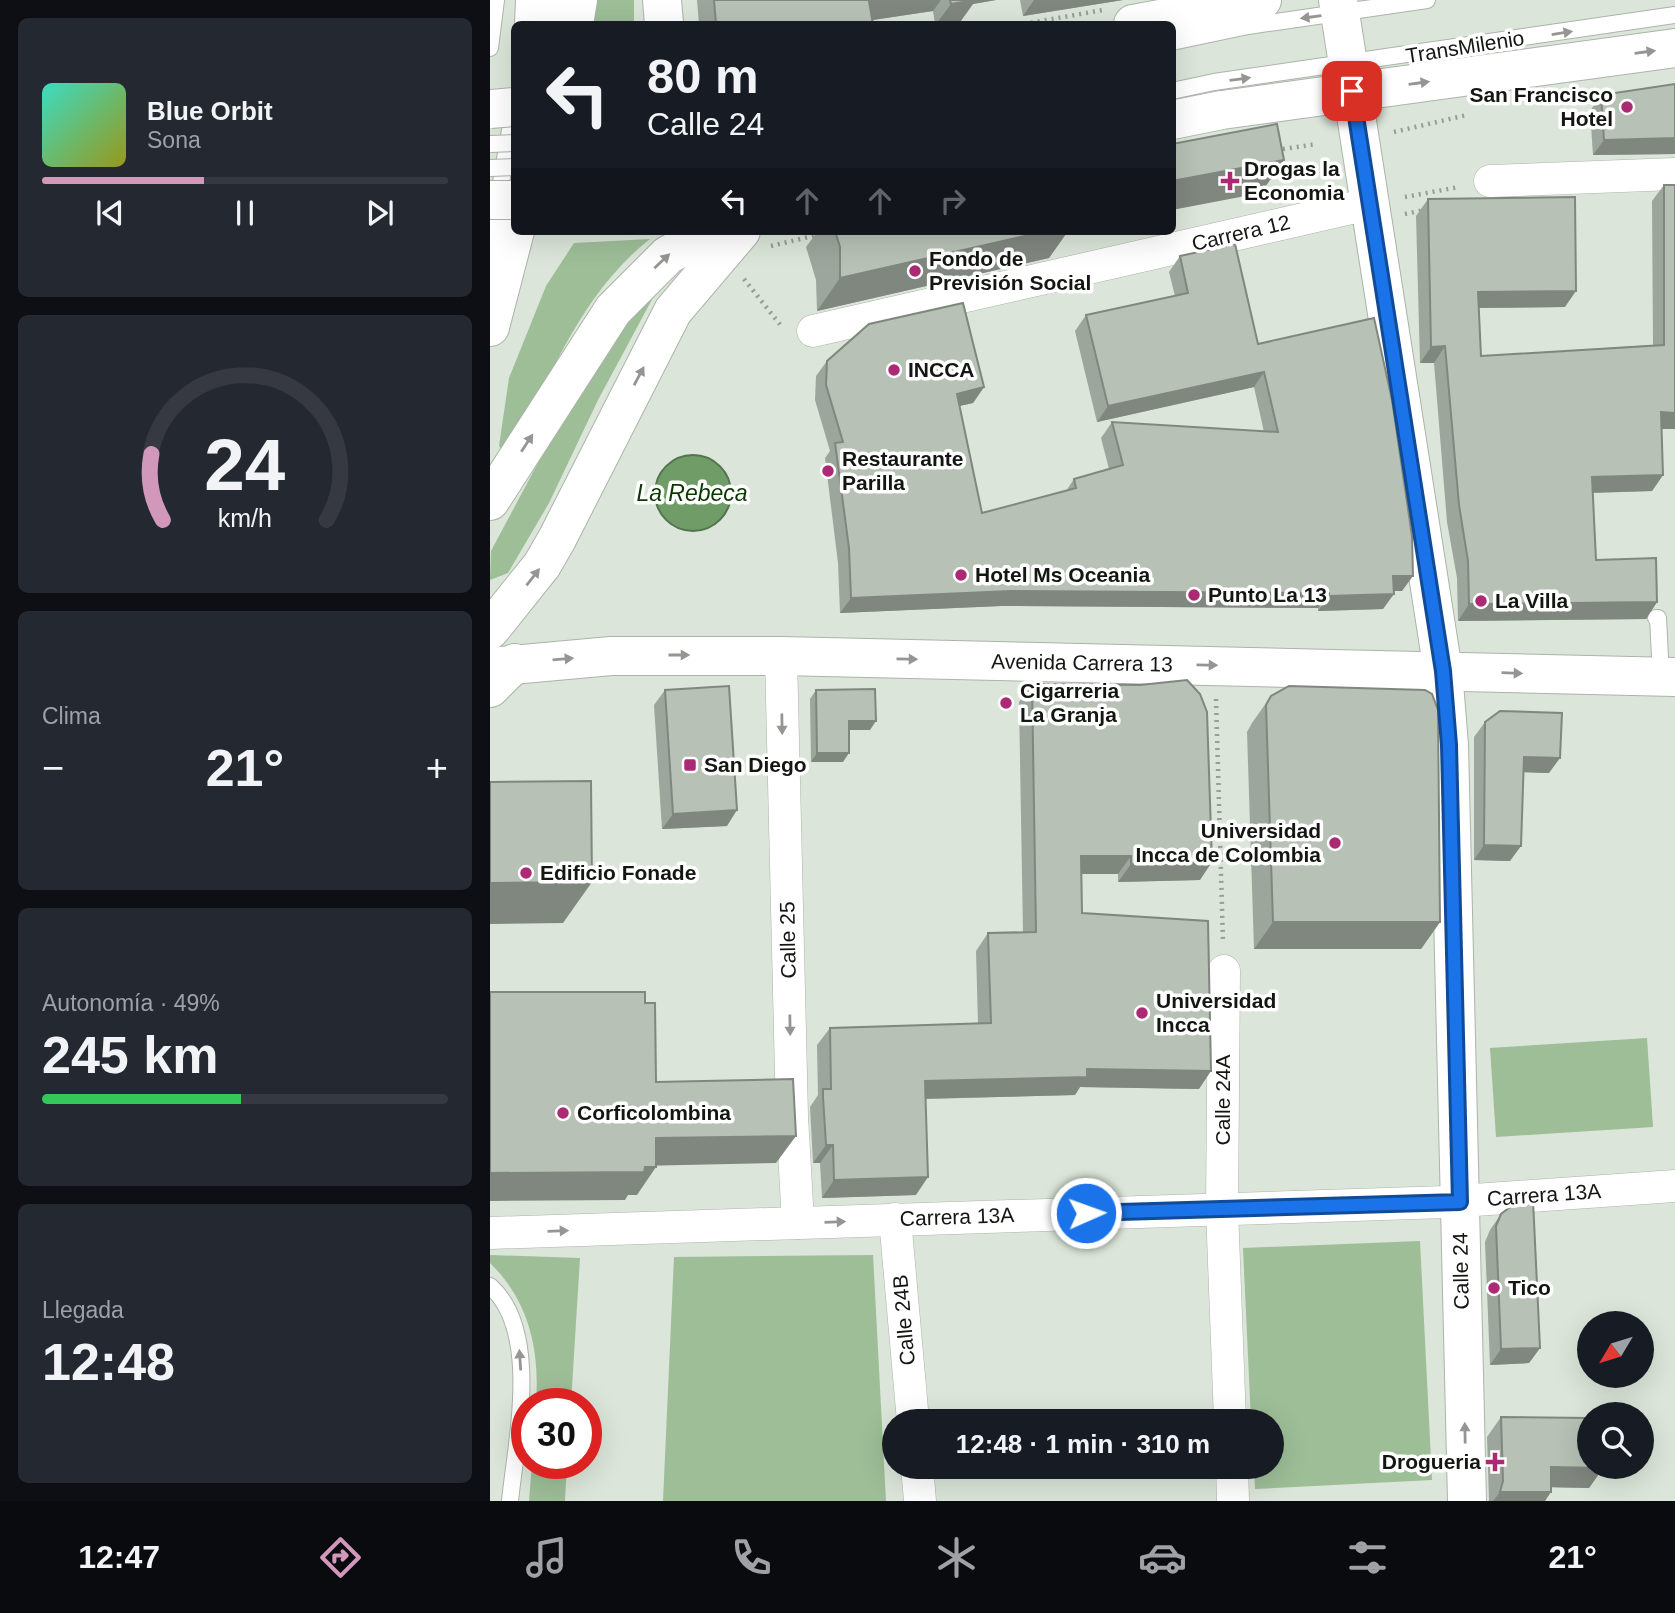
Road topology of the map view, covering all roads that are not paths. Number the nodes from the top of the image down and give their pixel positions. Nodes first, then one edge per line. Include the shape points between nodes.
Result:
1 (496, 0) edge
2 (524, 0) edge
3 (549, 0) edge
4 (578, 0) edge
5 (663, 0) edge
6 (1262, 0) edge
7 (1427, 0) edge
8 (1339, 6) edge
9 (1675, 15) edge
10 (1124, 16) edge
11 (523, 21) edge
12 (549, 21) edge
13 (574, 21) edge
14 (664, 21) edge
15 (1176, 41) edge
16 (490, 48) edge
17 (1675, 48) edge
18 (1349, 78) junction
19 (1176, 90) edge
20 (511, 107) edge
21 (490, 109) edge
22 (1176, 119) edge
23 (511, 143) edge
24 (490, 144) edge
25 (511, 167) edge
26 (490, 168) edge
27 (1675, 174) edge
28 (1490, 181) road end
29 (511, 185) edge
30 (511, 200) edge
31 (490, 201) edge
32 (1369, 204) junction
33 (509, 237) edge
34 (735, 241) edge
35 (490, 327) edge
36 (802, 334) road end
37 (490, 501) edge
38 (1656, 618) edge
39 (490, 630) edge
40 (781, 656) junction
41 (1443, 671) junction
42 (498, 673) edge
43 (1668, 677) edge
44 (1224, 971) road end
45 (1675, 1186) edge
46 (1460, 1202) junction
47 (1222, 1209) junction
48 (895, 1219) junction
49 (798, 1223) junction
50 (490, 1233) edge
51 (490, 1286) edge
52 (912, 1409) edge
53 (1230, 1409) edge
54 (918, 1479) edge
55 (1232, 1479) edge
56 (510, 1501) edge
57 (920, 1501) edge
58 (1233, 1501) edge
59 (1467, 1501) edge

1 - 16 lane
2 - 11 lane
3 - 12 main road
4 - 13 main road
5 - 14 main road
6 - 10 main road
7 - 8 lane
8 -> 15 lane
8 - 18 main road, Calle 24
18 -> 9 lane, TransMilenio
18 -> 17 main road
19 -> 18 lane, TransMilenio via 1214,82
18 - 22 main road
18 - 32 main road, Calle 24
20 - 21 main road, bridge
23 - 24 lane, bridge
25 - 26 lane, bridge
27 - 28 street
29 - 33 lane
30 - 31 main road, bridge
32 - 36 street, Carrera 12
32 - 41 main road, Calle 24
33 - 35 main road
37 -> 34 main road via 613,310 668,255
39 -> 34 main road via 542,565 673,311
38 - 43 lane
40 -> 41 main road, Avenida Carrera 13
42 -> 40 main road, Avenida Carrera 13 via 611,656
40 -> 49 street, Calle 25
41 -> 43 main road, Avenida Carrera 13
41 - 46 main road, Calle 24 via 1449,745
44 - 47 street, Calle 24A
45 - 46 street, Carrera 13A
46 - 47 street, Carrera 13A
59 -> 46 main road, Calle 24
47 - 48 street, Carrera 13A
47 - 53 street, Calle 24A
49 -> 48 street, Carrera 13A
48 - 52 street, Calle 24B
50 -> 49 street, Carrera 13A
56 -> 51 lane via 521,1382 519,1348 513,1319
54 - 57 street
55 - 58 street

